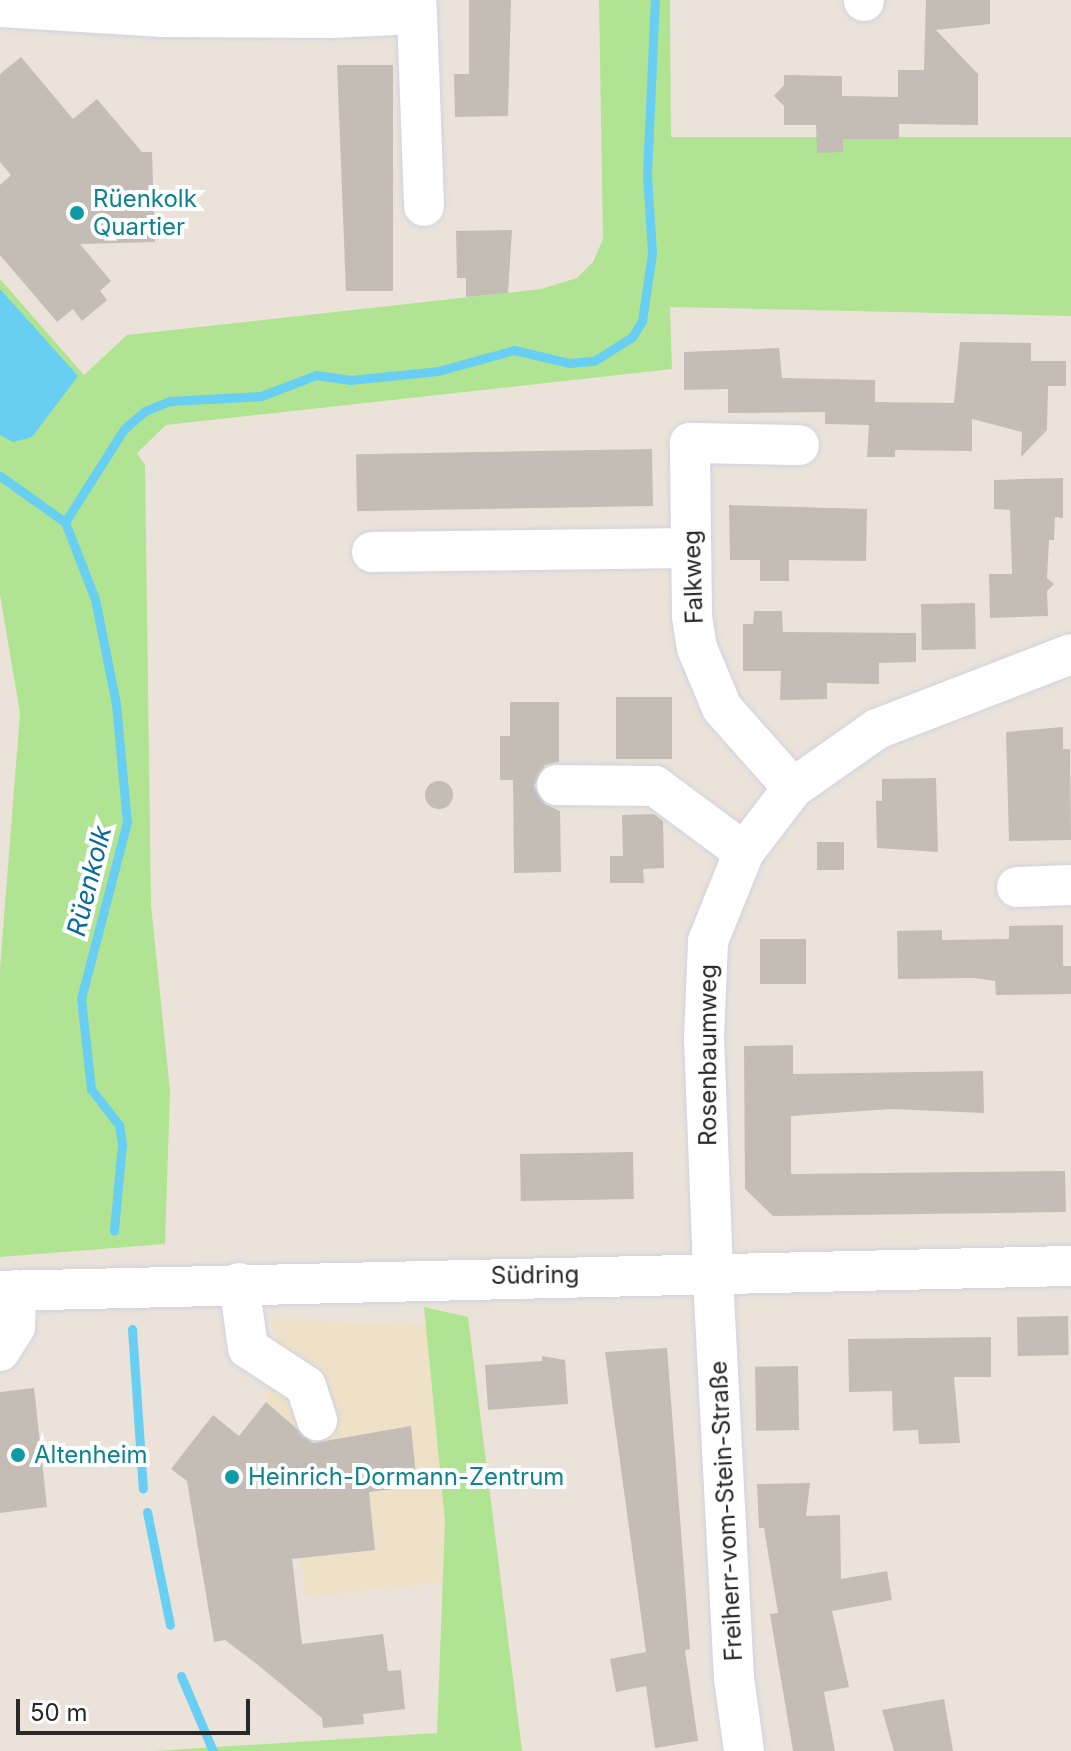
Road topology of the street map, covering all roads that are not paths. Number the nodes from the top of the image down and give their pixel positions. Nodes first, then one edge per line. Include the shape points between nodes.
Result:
1 (65, 6) edge
2 (0, 7) edge
3 (416, 7) edge
4 (424, 206) dead end
5 (799, 445) dead end
6 (691, 548) junction
7 (372, 552) dead end
8 (1071, 654) edge
9 (557, 785) dead end
10 (793, 788) junction
11 (744, 852) junction
12 (1071, 885) edge
13 (1017, 887) dead end
14 (1071, 1266) edge
15 (713, 1271) junction
16 (239, 1283) junction
17 (8, 1291) edge
18 (0, 1351) edge
19 (317, 1420) dead end
20 (744, 1751) edge

1 - 2 street
1 - 3 street via 178,17
3 - 4 street
5 - 6 street, Falkweg via 690,443
6 - 7 street
6 - 10 street, Falkweg via 692,616 709,684 743,735
8 - 10 street, Rosenbaumweg via 877,729
9 - 11 street via 655,786
10 - 11 street, Rosenbaumweg
11 - 15 street, Rosenbaumweg via 708,941 704,1038
12 - 13 street
14 - 15 street, Südring
15 - 16 street, Südring
15 - 20 street, Freiherr-vom-Stein-Straße via 734,1678
16 - 17 street, Südring
16 - 19 street via 248,1348 306,1386
17 - 18 street via 15,1327

